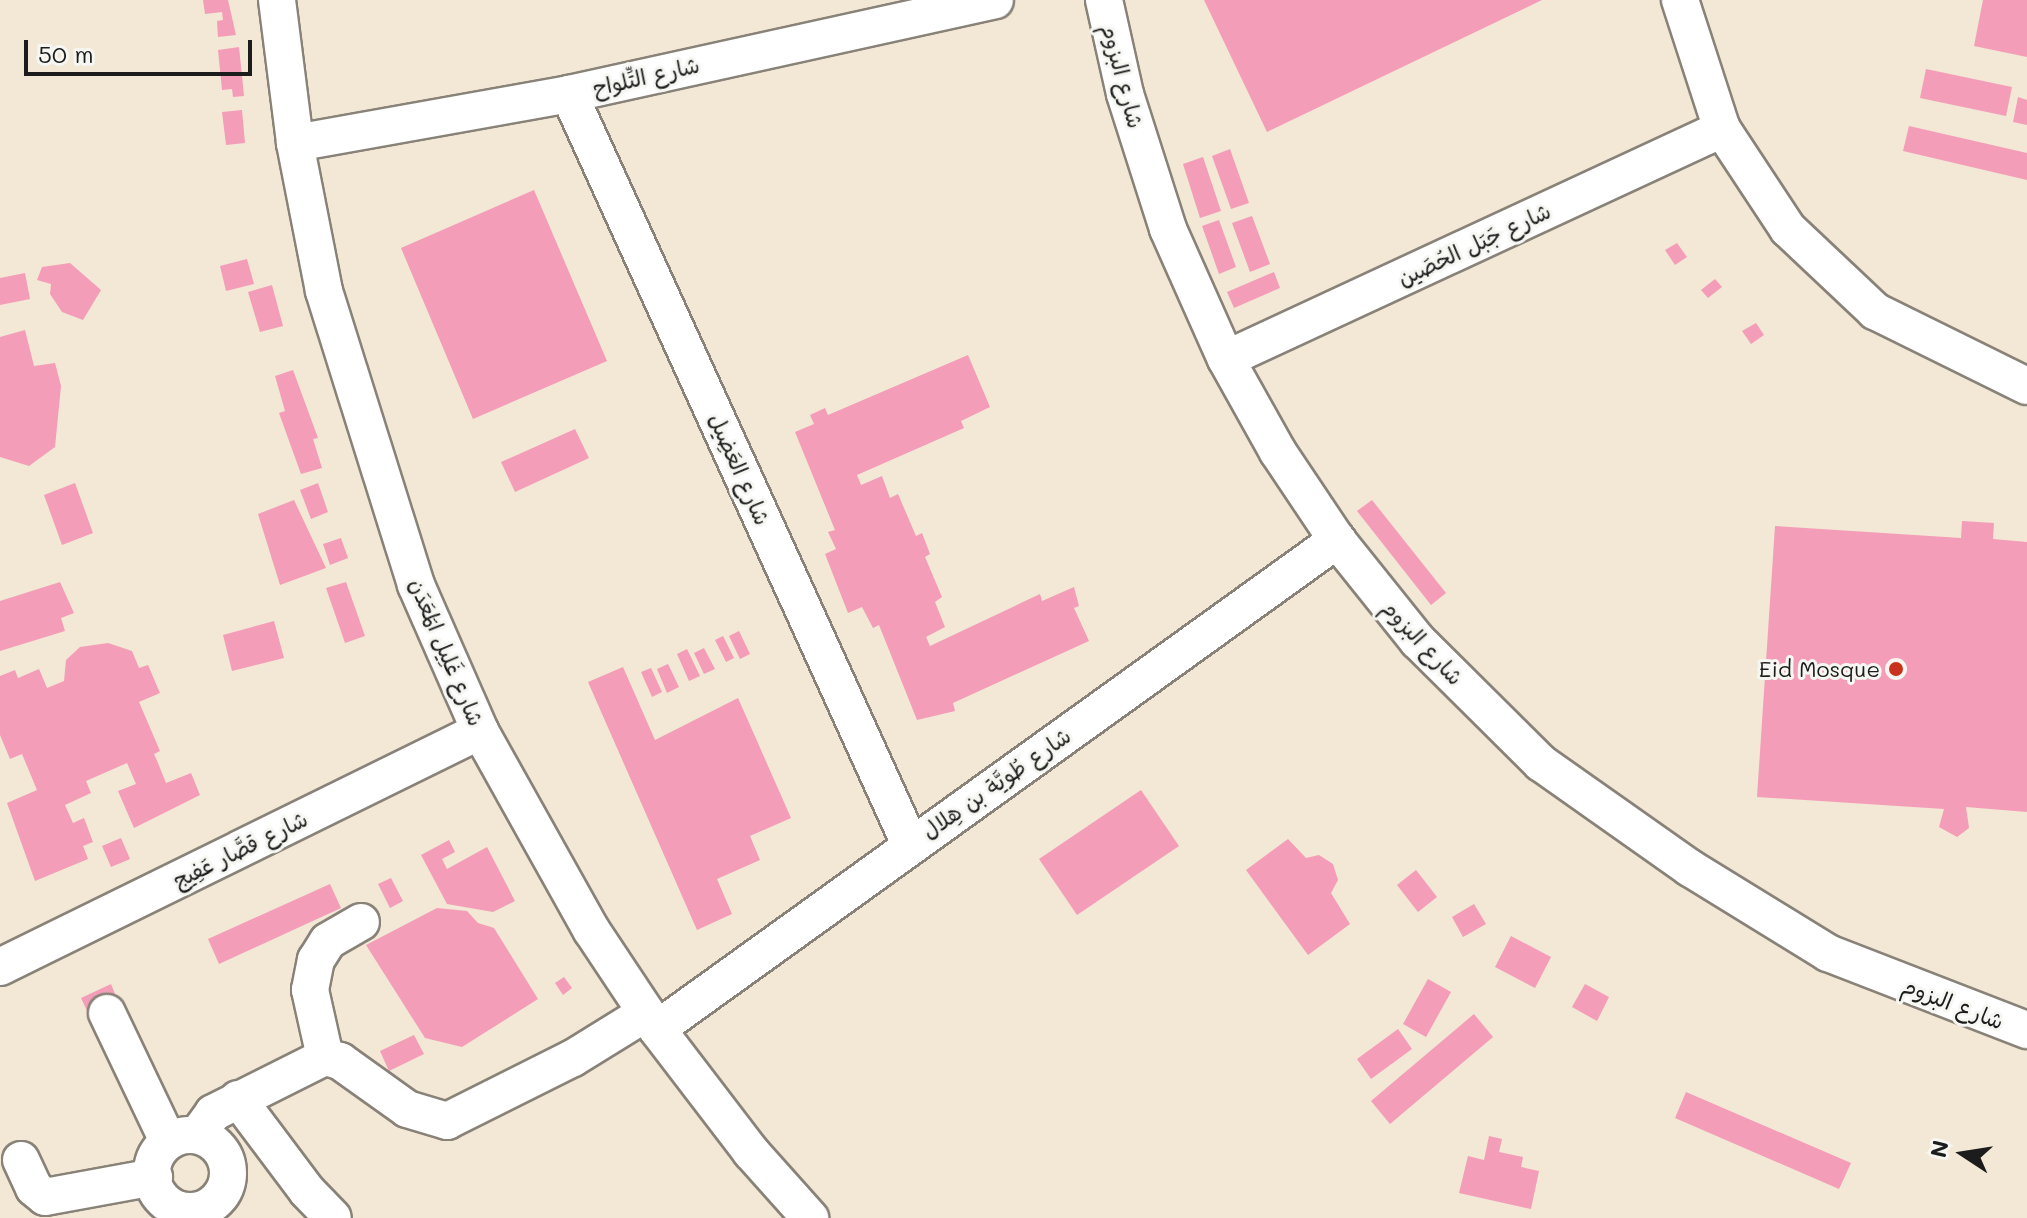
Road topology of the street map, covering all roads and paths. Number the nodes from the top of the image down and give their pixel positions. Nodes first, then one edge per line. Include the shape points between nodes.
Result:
1 (277, 0) edge
2 (995, 0) edge
3 (1104, 0) edge
4 (1680, 0) edge
5 (569, 94) junction
6 (1722, 129) junction
7 (295, 143) junction
8 (1226, 359) junction
9 (2027, 386) edge
10 (1337, 540) junction
11 (480, 731) junction
12 (910, 844) junction
13 (361, 922) dead end
14 (0, 967) edge
15 (107, 1013) dead end
16 (652, 1021) junction
17 (2027, 1030) edge
18 (325, 1057) junction
19 (238, 1099) junction
20 (183, 1138) junction
21 (21, 1160) dead end
22 (154, 1177) junction
23 (179, 1215) edge
24 (333, 1218) edge
25 (810, 1218) edge

1 - 7 street, شارع غَلِيل المَعَدَن
2 - 5 street, شارع التِّلواح
3 - 8 street, شارع البزوم via 1125,94 1168,229
4 - 6 street
5 - 7 street, شارع التِّلواح
5 - 12 street, شارع العَضِيل
6 - 8 street, شارع جَبَل الحُصَين
6 - 9 street via 1788,229 1875,311
7 - 11 street, شارع غَلِيل المَعَدَن via 324,291 407,556
8 - 10 street, شارع البزوم via 1278,452
10 - 12 street, شارع طُويَّة بن هِلال
10 - 17 street, شارع البزوم via 1418,641 1541,763 1690,868 1828,953
11 - 14 street, شارع قصَّار عَفِيج
11 - 16 street, شارع غَلِيل المَعَدَن via 531,830
12 - 16 street, شارع طُويَّة بن هِلال
13 - 18 street via 328,941 316,960 310,990
15 - 20 street
16 - 18 street, شارع طُويَّة بن هِلال via 447,1121 407,1109 340,1061
16 - 25 street, شارع غَلِيل المَعَدَن via 751,1152
18 - 19 street
19 - 20 street
19 - 24 street
20 - 22 street via 159,1149
20 - 23 street via 220,1148 228,1168 224,1190 211,1204
21 - 22 street via 34,1188 45,1197
22 - 23 street via 162,1200

